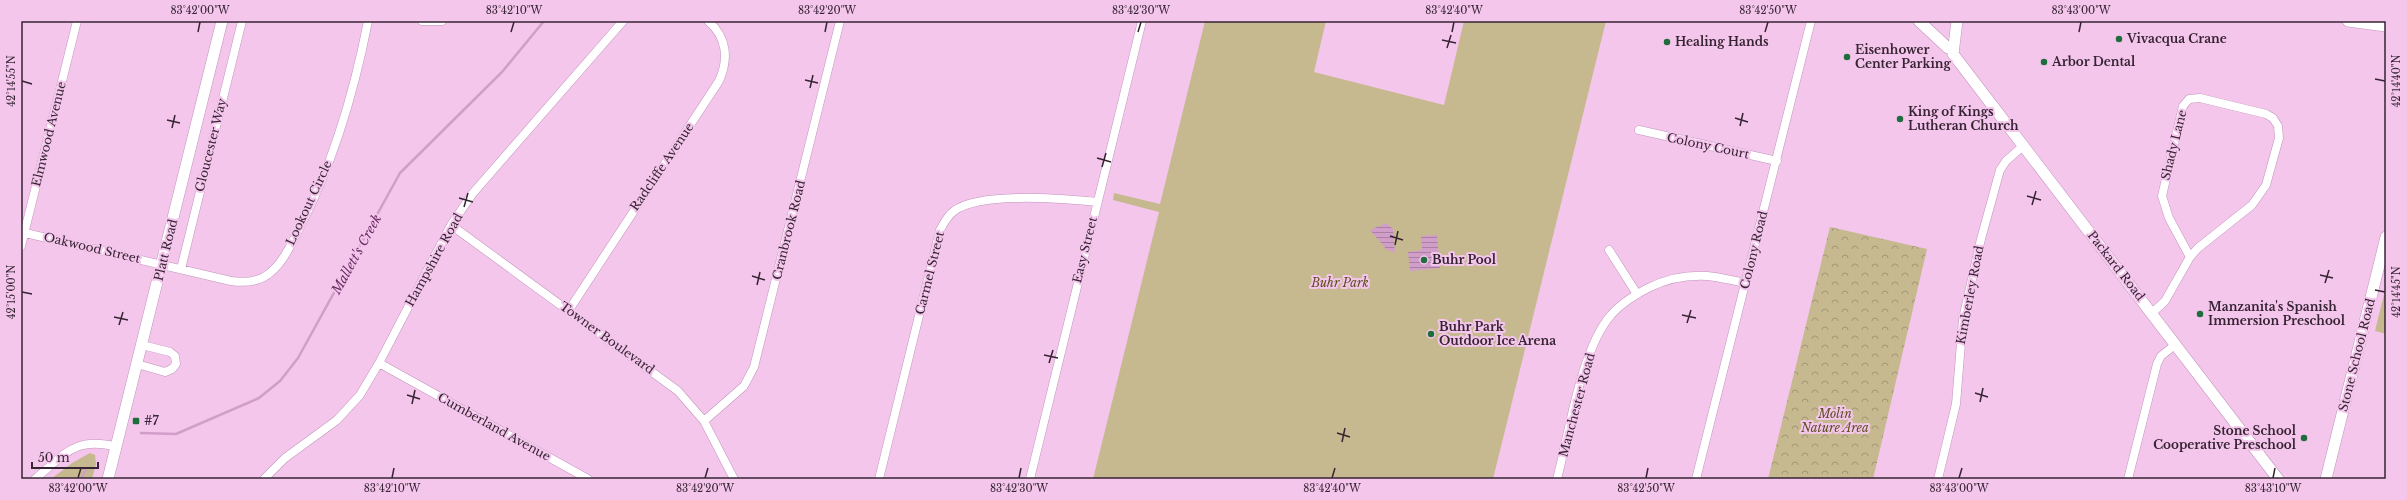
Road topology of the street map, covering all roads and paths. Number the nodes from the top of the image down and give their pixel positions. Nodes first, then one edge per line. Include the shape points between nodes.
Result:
1 (77, 21) edge
2 (222, 21) edge
3 (242, 21) edge
4 (368, 21) edge
5 (422, 21) edge
6 (442, 21) edge
7 (623, 21) edge
8 (708, 21) edge
9 (840, 21) edge
10 (1142, 21) edge
11 (1811, 21) edge
12 (1919, 21) edge
13 (1931, 21) edge
14 (1957, 21) edge
15 (2348, 21) edge
16 (2386, 26) edge
17 (1951, 51) junction
18 (1639, 130) dead end
19 (2024, 146) junction
20 (1777, 161) junction
21 (1097, 202) junction
22 (451, 225) junction
23 (23, 232) edge
24 (2386, 237) edge
25 (21, 246) edge
26 (1609, 250) dead end
27 (2190, 257) junction
28 (162, 265) junction
29 (181, 269) junction
30 (1746, 283) junction
31 (1637, 294) junction
32 (569, 310) junction
33 (2152, 313) junction
34 (2176, 344) junction
35 (142, 345) junction
36 (379, 363) junction
37 (137, 364) junction
38 (704, 421) junction
39 (116, 447) junction
40 (2326, 477) edge
41 (35, 479) edge
42 (108, 479) edge
43 (264, 479) edge
44 (588, 479) edge
45 (734, 479) edge
46 (879, 479) edge
47 (1030, 479) edge
48 (1557, 479) edge
49 (1696, 479) edge
50 (1938, 479) edge
51 (2128, 479) edge
52 (2278, 479) edge

1 - 23 street, Elmwood Avenue
2 - 28 main road, Platt Road
3 - 29 street, Gloucester Way
4 - 29 street, Lookout Circle via 359,68 338,137 303,220 278,264 270,274 256,281 243,283
5 - 6 street
7 - 22 street, Hampshire Road via 473,193
8 - 32 street, Radcliffe Avenue via 722,37 725,47 726,60 720,81
9 - 38 street, Cranbrook Road via 754,367 744,386
10 - 21 street, Easy Street
11 - 20 street, Colony Road
12 - 17 main road
13 - 17 main road, Packard Road
14 - 17 main road
15 - 16 main road
17 - 19 main road, Packard Road
18 - 20 street, Colony Court
19 - 33 main road, Packard Road
19 - 50 street, Kimberley Road via 2006,161 2000,170 1981,239 1960,339 1956,404
20 - 30 street, Colony Road
21 - 46 street, Carmel Street via 1060,199 980,202 955,210 946,219 940,230
21 - 47 street, Easy Street
22 - 32 street, Towner Boulevard
22 - 36 street, Hampshire Road
23 - 25 street, Elmwood Avenue
23 - 28 street, Oakwood Street
24 - 40 main road, Stone School Road
26 - 31 street
27 - 27 street, Shady Lane via 2252,205 2266,185 2279,138 2278,126 2273,118 2266,114 2200,98 2189,99 2183,106 2162,196 2169,218
27 - 33 street, Shady Lane via 2165,301
28 - 29 street, Lookout Circle
28 - 35 main road, Platt Road
30 - 31 street, Manchester Road via 1707,276 1684,276 1659,283
30 - 49 street, Colony Road
31 - 48 street, Manchester Road via 1611,315 1592,348
32 - 38 street, Towner Boulevard via 678,391
33 - 34 main road, Packard Road
34 - 51 street via 2161,356 2157,364
34 - 52 main road, Packard Road
35 - 37 main road, Platt Road
35 - 37 street via 170,352 175,356 176,364 165,372
36 - 43 street, Hampshire Road via 349,408 326,429 285,458
36 - 44 street, Cumberland Avenue
37 - 39 main road, Platt Road
38 - 45 street, Towner Boulevard
39 - 41 street via 95,442 81,444 67,452
39 - 42 main road, Platt Road

